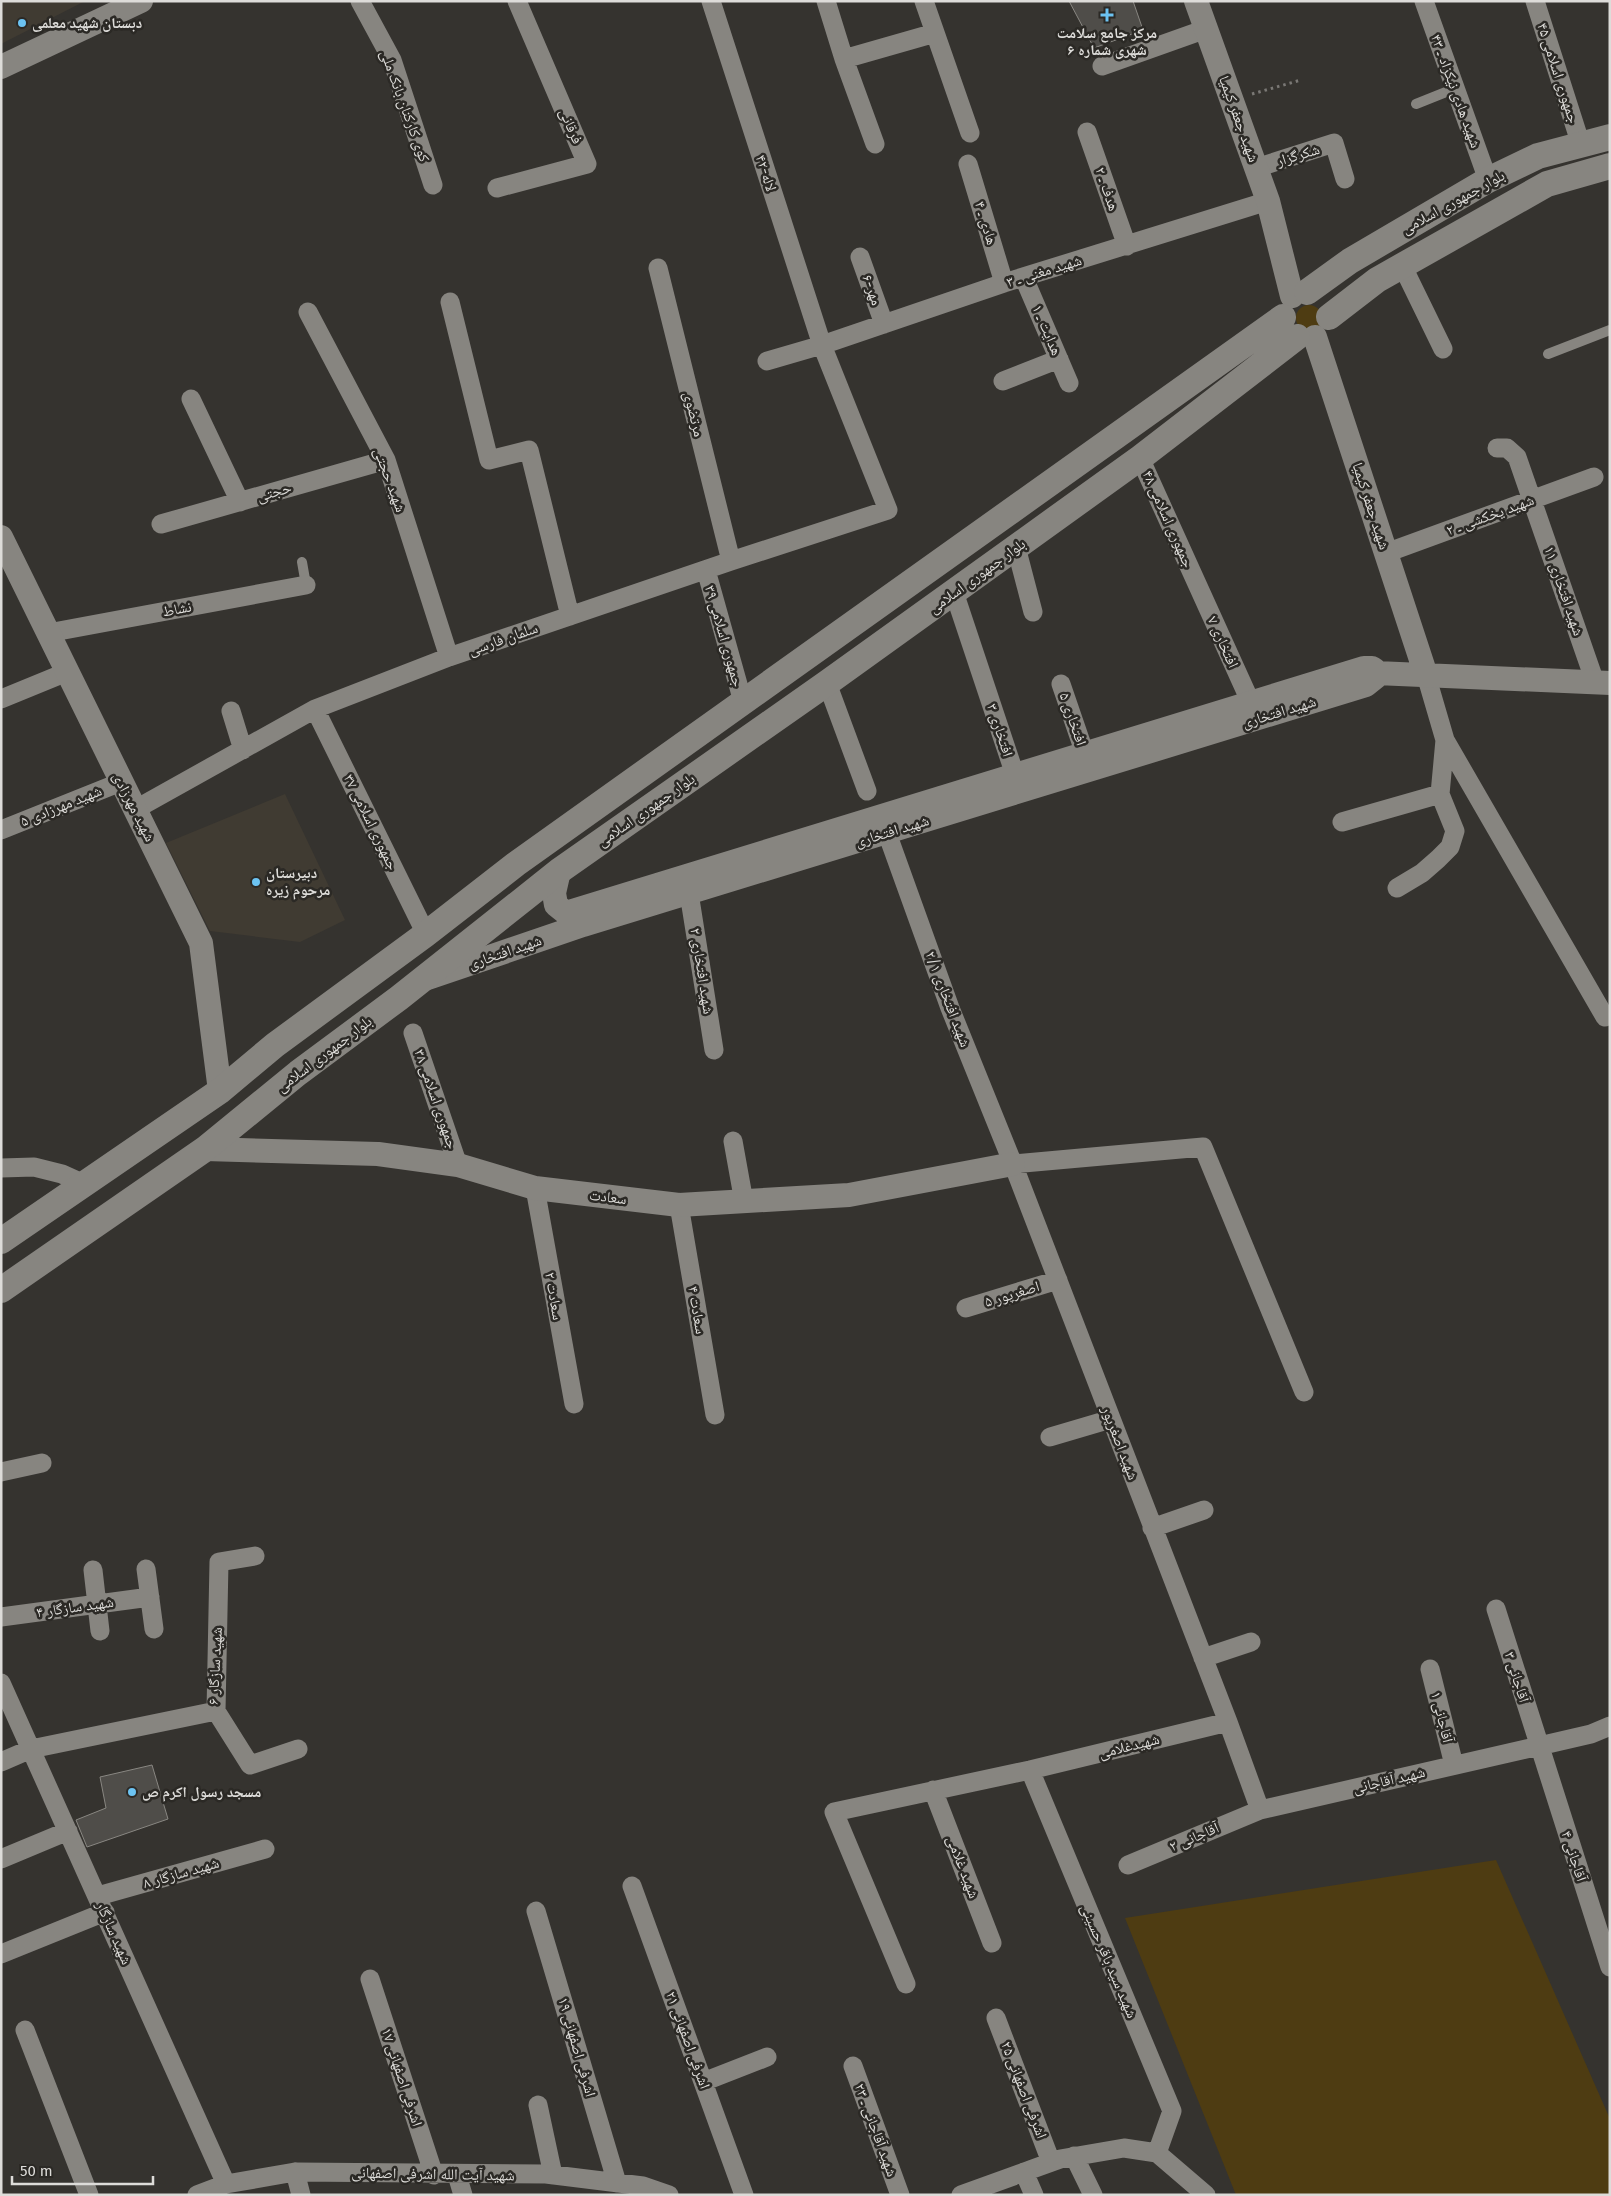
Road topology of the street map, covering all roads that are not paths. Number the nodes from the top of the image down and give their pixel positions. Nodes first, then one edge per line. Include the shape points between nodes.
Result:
1 (142, 1) edge
2 (360, 1) edge
3 (517, 1) edge
4 (710, 1) edge
5 (826, 1) edge
6 (924, 1) edge
7 (1196, 1) edge
8 (1424, 1) edge
9 (1535, 1) edge
10 (1206, 29) junction
11 (935, 33) junction
12 (844, 59) junction
13 (1102, 66) dead end
14 (1, 67) edge
15 (1456, 88) junction
16 (1416, 104) dead end
17 (1088, 132) dead end
18 (970, 133) dead end
19 (1610, 137) edge
20 (875, 144) dead end
21 (1581, 145) junction
22 (968, 164) dead end
23 (1610, 166) edge
24 (1256, 168) junction
25 (1345, 178) dead end
26 (1488, 180) junction
27 (433, 186) dead end
28 (497, 188) dead end
29 (1268, 201) junction
30 (1127, 246) junction
31 (860, 257) dead end
32 (1350, 261) junction
33 (1402, 265) junction
34 (658, 268) dead end
35 (1024, 278) junction
36 (1004, 283) junction
37 (1366, 287) junction
38 (450, 302) dead end
39 (308, 312) dead end
40 (1304, 316) junction
41 (884, 324) junction
42 (1610, 330) edge
43 (822, 345) junction
44 (1444, 349) dead end
45 (1548, 354) dead end
46 (1059, 359) junction
47 (768, 361) dead end
48 (1003, 381) dead end
49 (1069, 383) dead end
50 (191, 399) dead end
51 (1497, 448) dead end
52 (1140, 458) junction
53 (386, 460) junction
54 (1594, 477) dead end
55 (1533, 500) junction
56 (240, 502) junction
57 (888, 510) joint
58 (161, 524) dead end
59 (1, 537) edge
60 (1016, 548) junction
61 (1386, 553) junction
62 (731, 561) junction
63 (302, 562) dead end
64 (706, 570) junction
65 (1195, 580) joint
66 (306, 584) joint
67 (954, 592) junction
68 (1033, 612) dead end
69 (570, 616) junction
70 (48, 633) junction
71 (449, 657) junction
72 (67, 672) junction
73 (1426, 675) junction
74 (1371, 679) junction
75 (1602, 682) edge
76 (827, 683) junction
77 (1061, 684) dead end
78 (1, 699) edge
79 (743, 702) junction
80 (1251, 703) junction
81 (315, 709) junction
82 (231, 711) dead end
83 (1445, 740) junction
84 (243, 750) junction
85 (1085, 754) junction
86 (1015, 776) junction
87 (121, 782) junction
88 (867, 791) dead end
89 (1440, 794) junction
90 (136, 809) junction
91 (1342, 822) dead end
92 (1, 830) edge
93 (887, 833) junction
94 (559, 872) junction
95 (1396, 888) dead end
96 (689, 893) junction
97 (585, 916) junction
98 (426, 934) junction
99 (419, 981) junction
100 (334, 1001) junction
101 (1605, 1017) dead end
102 (352, 1032) junction
103 (413, 1033) dead end
104 (275, 1045) junction
105 (714, 1050) dead end
106 (298, 1073) junction
107 (220, 1091) junction
108 (733, 1141) dead end
109 (205, 1149) junction
110 (1013, 1164) junction
111 (458, 1165) junction
112 (1, 1168) edge
113 (84, 1184) junction
114 (535, 1188) junction
115 (744, 1202) junction
116 (679, 1205) junction
117 (1, 1241) edge
118 (1058, 1280) junction
119 (1, 1290) edge
120 (966, 1308) dead end
121 (1304, 1392) dead end
122 (574, 1404) dead end
123 (715, 1415) dead end
124 (1110, 1419) junction
125 (1050, 1437) dead end
126 (42, 1463) dead end
127 (1, 1472) edge
128 (1204, 1510) dead end
129 (1152, 1528) junction
130 (255, 1556) dead end
131 (146, 1569) dead end
132 (93, 1570) dead end
133 (150, 1597) junction
134 (97, 1604) junction
135 (1496, 1609) dead end
136 (1, 1618) edge
137 (154, 1629) dead end
138 (100, 1631) dead end
139 (1251, 1642) dead end
140 (1202, 1658) junction
141 (1430, 1669) dead end
142 (1, 1683) edge
143 (216, 1711) junction
144 (1228, 1722) junction
145 (1610, 1726) edge
146 (1538, 1745) junction
147 (31, 1749) junction
148 (298, 1749) dead end
149 (1, 1762) edge
150 (1454, 1765) junction
151 (1030, 1770) junction
152 (933, 1790) junction
153 (1260, 1810) junction
154 (68, 1831) junction
155 (265, 1849) dead end
156 (1, 1859) edge
157 (1128, 1865) dead end
158 (632, 1886) dead end
159 (101, 1904) junction
160 (536, 1910) dead end
161 (992, 1943) dead end
162 (1, 1954) edge
163 (1610, 1967) edge
164 (370, 1979) dead end
165 (906, 1984) dead end
166 (996, 2018) dead end
167 (25, 2030) dead end
168 (767, 2056) dead end
169 (853, 2066) dead end
170 (703, 2082) junction
171 (538, 2105) dead end
172 (1157, 2153) junction
173 (1074, 2156) junction
174 (1052, 2162) junction
175 (295, 2172) junction
176 (1024, 2172) junction
177 (434, 2174) junction
178 (457, 2175) junction
179 (553, 2175) junction
180 (226, 2184) junction
181 (609, 2186) edge
182 (89, 2195) edge
183 (197, 2195) edge
184 (301, 2195) edge
185 (463, 2195) edge
186 (669, 2195) edge
187 (744, 2195) edge
188 (900, 2195) edge
189 (961, 2195) edge
190 (1034, 2195) edge
191 (1093, 2195) edge
192 (1206, 2195) edge

1 - 14 street
2 - 27 street, کوی کارکنان بانک ملی via 392,60
3 - 28 street, فرقانی via 588,164
4 - 43 street, لاله-۴۲
5 - 12 street
6 - 11 street
7 - 10 street, شهید جعفر کیمیا
8 - 15 street, شهید هادی نیکزاد ـ ۴۳
9 - 21 street, جمهوری اسلامی ۴۵
10 - 13 street
10 - 24 street, شهید جعفر کیمیا
11 - 12 street
11 - 18 street
12 - 20 street
15 - 16 lane
15 - 26 street, شهید هادی نیکزاد ـ ۴۳
17 - 30 street, هدف ـ ۲
19 - 21 main road, بلوار جمهوری اسلامی
21 - 26 main road, بلوار جمهوری اسلامی via 1538,156
22 - 36 street, هادی ـ ۴
23 - 33 main road, بلوار جمهوری اسلامی via 1547,184
24 - 25 street, شکرگزار via 1334,144
24 - 29 street, شهید جعفر کیمیا
26 - 32 main road, بلوار جمهوری اسلامی
29 - 30 street, شهید مغنی ـ ۳
29 - 40 street, شهید جعفر کیمیا
30 - 35 street, شهید مغنی ـ ۳
31 - 41 street, مهر-۶
32 - 37 main road via 1346,279 1354,287
32 - 40 main road, بلوار جمهوری اسلامی
33 - 37 main road, بلوار جمهوری اسلامی
33 - 44 street
34 - 62 street, مرتضوی
35 - 36 street, شهید مغنی ـ ۳
35 - 46 street, هدایت ـ ۱
36 - 41 street, شهید مغنی ـ ۳
37 - 40 main road, بلوار جمهوری اسلامی
38 - 69 street via 489,460 529,450
39 - 53 street, شهید حجتی
40 - 52 main road, بلوار جمهوری اسلامی
40 - 61 street, شهید جعفر کیمیا
40 - 79 main road, بلوار جمهوری اسلامی
41 - 43 street, شهید مغنی ـ ۳
42 - 45 lane
43 - 47 street, شهید مغنی ـ ۳
43 - 57 street, لاله-۴۲
46 - 48 street
46 - 49 street, هدایت ـ ۱
50 - 56 street
51 - 55 street, شهید افتخاری ۱۱ via 1507,448 1517,457
52 - 60 main road, بلوار جمهوری اسلامی
52 - 65 street, جمهوری اسلامی ۴۸
53 - 56 street, حجتی
53 - 71 street, شهید حجتی
54 - 55 street, شهید یخکشی ـ ۲
55 - 61 street, شهید یخکشی ـ ۲
55 - 75 street, شهید افتخاری ۱۱
56 - 58 street, حجتی
57 - 62 street, سلمان فارسی
59 - 70 street, شهید مهرزادی
60 - 67 main road, بلوار جمهوری اسلامی
60 - 68 street
61 - 73 street, شهید جعفر کیمیا
62 - 64 street, سلمان فارسی
63 - 66 lane
64 - 69 street, سلمان فارسی
64 - 79 street, جمهوری اسلامی ۳۹
65 - 80 street, افتخاری ۷
66 - 70 street, نشاط
67 - 76 main road, بلوار جمهوری اسلامی
67 - 86 street, افتخاری ۳
69 - 71 street, سلمان فارسی
70 - 72 street, شهید مهرزادی
71 - 81 street, سلمان فارسی
72 - 78 street
72 - 87 street, شهید مهرزادی
73 - 74 street, شهید افتخاری
73 - 75 street, شهید افتخاری
73 - 83 street
74 - 80 street via 1372,668 1364,668
74 - 93 street, شهید افتخاری
76 - 88 street
76 - 94 main road, بلوار جمهوری اسلامی
77 - 85 street, افتخاری ۵
79 - 98 main road, بلوار جمهوری اسلامی via 516,864
80 - 85 street
81 - 84 street, سلمان فارسی
81 - 98 street, جمهوری اسلامی ۳۷
82 - 84 street
83 - 89 street
83 - 101 street
84 - 90 street, سلمان فارسی
85 - 86 street
86 - 97 street
87 - 90 street, شهید مهرزادی
87 - 92 street, شهید مهرزادی ۵
89 - 91 street
89 - 95 street via 1455,831 1450,847 1422,873
90 - 107 street, شهید مهرزادی via 201,943
93 - 96 street, شهید افتخاری
93 - 110 street, شهید افتخاری ۲/۱ via 950,1008
94 - 97 street via 554,893 556,905 566,913
94 - 99 main road, بلوار جمهوری اسلامی
96 - 97 street, شهید افتخاری
96 - 105 street, شهید افتخاری ۲
97 - 99 street, شهید افتخاری
98 - 100 main road, بلوار جمهوری اسلامی
99 - 102 main road, بلوار جمهوری اسلامی
100 - 102 main road via 327,1012 329,1024 340,1033
100 - 104 main road, بلوار جمهوری اسلامی
102 - 106 main road, بلوار جمهوری اسلامی
103 - 111 street, جمهوری اسلامی ۳۸
104 - 106 main road via 287,1044 297,1050 301,1061
104 - 107 main road, بلوار جمهوری اسلامی
106 - 109 main road, بلوار جمهوری اسلامی
107 - 113 main road, بلوار جمهوری اسلامی
108 - 115 street
109 - 111 street, سعادت via 378,1154
109 - 119 main road, بلوار جمهوری اسلامی
110 - 115 street, سعادت via 849,1195
110 - 118 street, شهید اصغرپور
110 - 121 street via 1203,1147
111 - 114 street, سعادت
112 - 113 street via 34,1167
113 - 117 main road, بلوار جمهوری اسلامی
114 - 116 street, سعادت
114 - 122 street, سعادت ۲
115 - 116 street, سعادت
116 - 123 street, سعادت ۴
118 - 120 street, اصغرپور ۵
118 - 124 street, شهید اصغرپور
124 - 125 street
124 - 129 street, شهید اصغرپور
126 - 127 street
128 - 129 street
129 - 140 street, شهید اصغرپور
130 - 143 street, شهید سازگار ۶ via 219,1562
131 - 133 street
132 - 134 street
133 - 134 street, شهید سازگار ۴
133 - 137 street
134 - 136 street, شهید سازگار ۴
134 - 138 street
135 - 146 street, آقاجانی ۳
139 - 140 street
140 - 144 street, شهید اصغرپور
141 - 150 street, آقاجانی ۱
142 - 147 street, شهید سازگار
143 - 147 street, شهید سازگار ۶
143 - 148 street via 250,1765
144 - 151 street, شهیدغلامی
144 - 153 street
145 - 146 street, شهید آقاجانی via 1591,1734
146 - 150 street, شهید آقاجانی
146 - 163 street, آقاجانی ۴
147 - 149 street, شهید سازگار ۶
147 - 154 street, شهید سازگار
150 - 153 street, شهید آقاجانی
151 - 152 street, شهیدغلامی
151 - 172 street, شهید سید باقر حسینی via 1172,2111
152 - 161 street, شهید غلامی
152 - 165 street, شهیدغلامی via 834,1812
153 - 157 street, آقاجانی ۲
154 - 156 street
154 - 159 street, شهید سازگار
155 - 159 street, شهید سازگار ۸
158 - 170 street, اشرفی اصفهانی ۲۱
159 - 162 street, شهید سازگار ۸
159 - 180 street, شهید سازگار
160 - 181 street, اشرفی اصفهانی ۱۹
164 - 177 street, اشرفی اصفهانی ۱۷
166 - 174 street, اشرفی اصفهانی ۲۵
167 - 182 street
168 - 170 street
169 - 188 street, شهید آقاجانی ـ ۲۳
170 - 187 street, اشرفی اصفهانی ۲۱
171 - 179 street
172 - 173 street via 1124,2148
172 - 192 street
173 - 174 street
173 - 191 street
174 - 176 street
175 - 177 street, شهید آیت الله اشرفی اصفهانی
175 - 180 street, شهید آیت الله اشرفی اصفهانی
175 - 184 street
176 - 189 street
176 - 190 street
177 - 178 street, شهید آیت الله اشرفی اصفهانی
178 - 179 street, شهید آیت الله اشرفی اصفهانی
178 - 185 street
179 - 181 street, شهید آیت الله اشرفی اصفهانی
180 - 183 street, شهید آیت الله اشرفی اصفهانی
181 - 186 street, شهید آیت الله اشرفی اصفهانی via 643,2186

